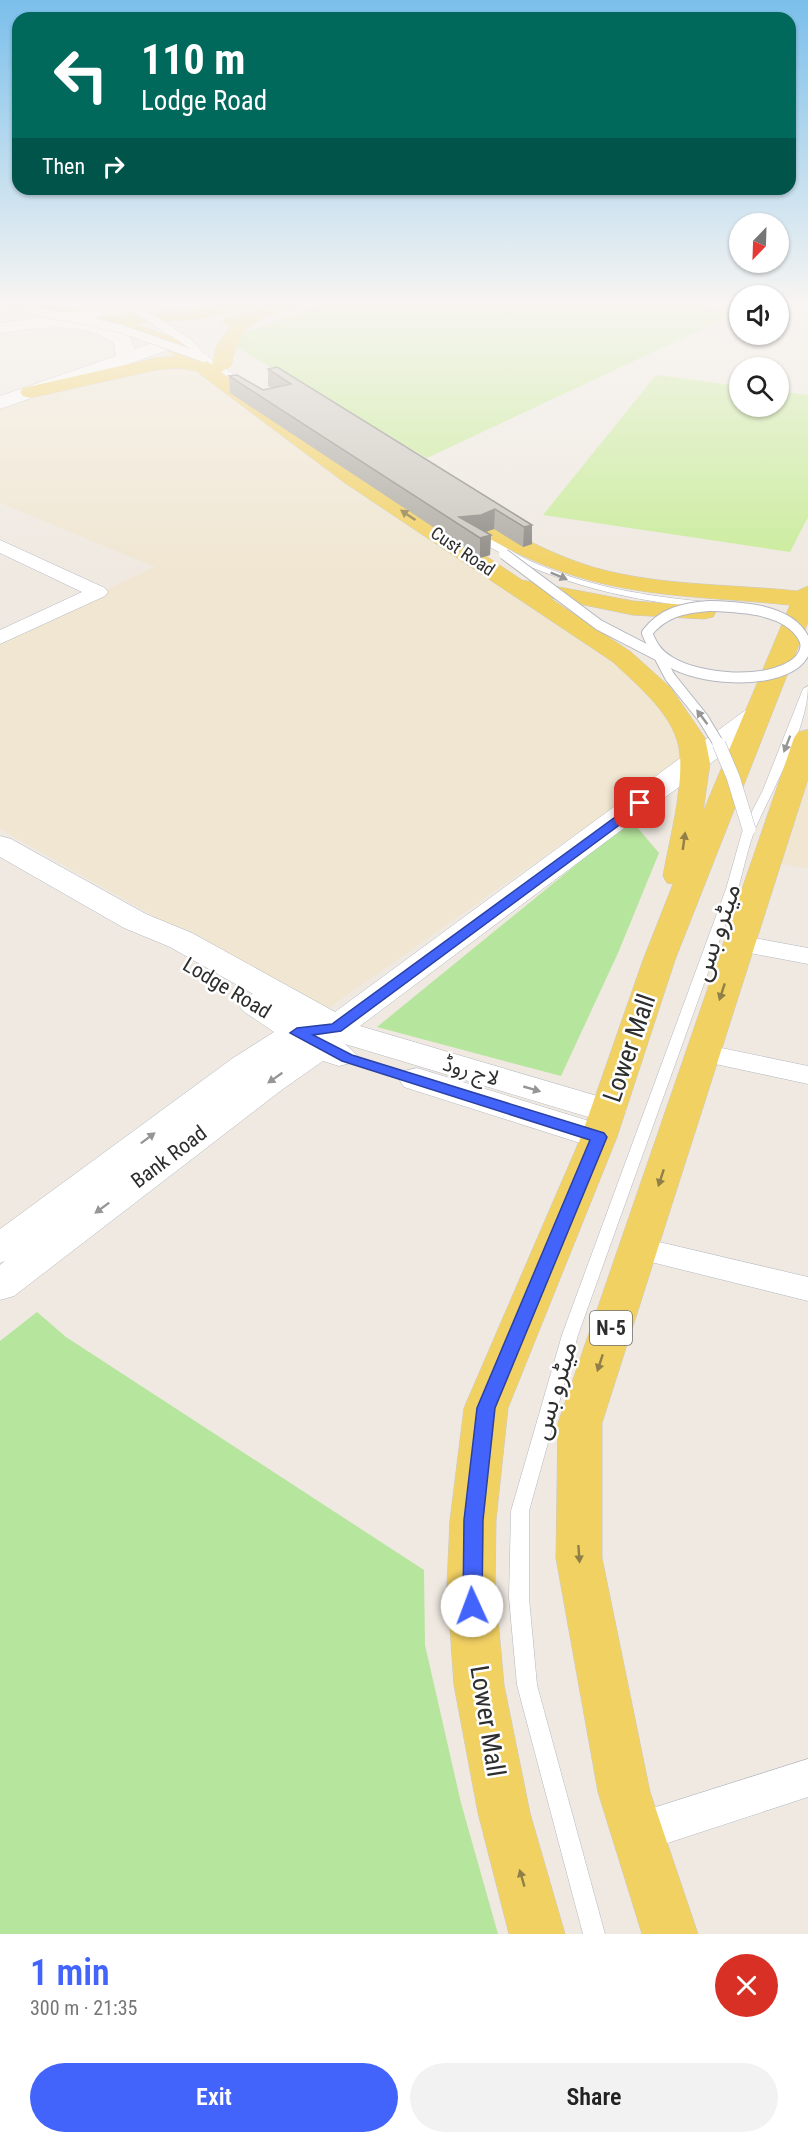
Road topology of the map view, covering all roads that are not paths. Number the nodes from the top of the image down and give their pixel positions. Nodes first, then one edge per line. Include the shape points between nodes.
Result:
1 (30, 392) edge
2 (244, 392) edge
3 (257, 392) edge
4 (0, 403) edge
5 (329, 434) edge
6 (430, 495) edge
7 (466, 529) edge
8 (0, 546) edge
9 (504, 554) junction
10 (508, 582) junction
11 (709, 606) junction
12 (806, 617) edge
13 (0, 638) edge
14 (659, 656) junction
15 (808, 689) edge
16 (758, 715) junction
17 (808, 738) edge
18 (696, 763) junction
19 (749, 829) junction
20 (0, 845) edge
21 (738, 943) junction
22 (808, 956) edge
23 (659, 960) junction
24 (318, 1036) junction
25 (702, 1053) junction
26 (808, 1075) edge
27 (603, 1124) junction
28 (638, 1248) junction
29 (0, 1249) edge
30 (0, 1286) edge
31 (808, 1289) edge
32 (808, 1778) edge
33 (637, 1833) junction
34 (537, 1934) edge
35 (594, 1934) edge
36 (670, 1934) edge

1 - 4 street
10 -> 2 main road, Cust Road via 353,478
3 - 5 main road, Cust Road
6 - 12 main road, Cust Road via 501,537 588,573
7 - 9 lane
8 - 13 street via 98,592
9 -> 11 lane, bridge via 597,590
9 - 14 lane, bridge via 634,647
10 - 12 main road via 633,608
10 - 18 main road, Cust Road via 622,657 662,694 691,738
11 - 12 lane, bridge via 757,610 794,626 804,637
11 - 14 lane, bridge via 667,614 654,623 647,633
12 - 14 lane, bridge via 801,658 770,674 747,677 697,672
12 - 16 main road, Lower Mall via 767,687
19 -> 14 lane, bridge via 721,748 692,704 668,677
15 -> 19 lane, میٹرو بس via 769,790
16 - 18 street, Bank Road
16 - 23 main road, Lower Mall
17 - 21 main road, N-5
23 -> 18 main road, Cust Road via 682,854
18 - 24 street, Bank Road
19 - 35 lane, میٹرو بس via 732,889 570,1335 520,1511 519,1598 527,1685
20 - 24 street, Lodge Road via 135,921 149,941
21 - 22 street
21 -> 25 main road, N-5
23 - 27 main road, Lower Mall
24 - 27 street, Lodge Road via 347,1058
29 -> 24 street, Bank Road via 245,1066
24 -> 30 street, Bank Road via 270,1081
25 - 26 street
25 -> 28 main road, N-5
34 -> 27 main road, Lower Mall via 504,1813 479,1685 471,1586 473,1520 486,1408
28 - 31 street
28 -> 33 main road, N-5 via 579,1423 579,1558 624,1792
32 - 33 street
33 - 36 main road, N-5

